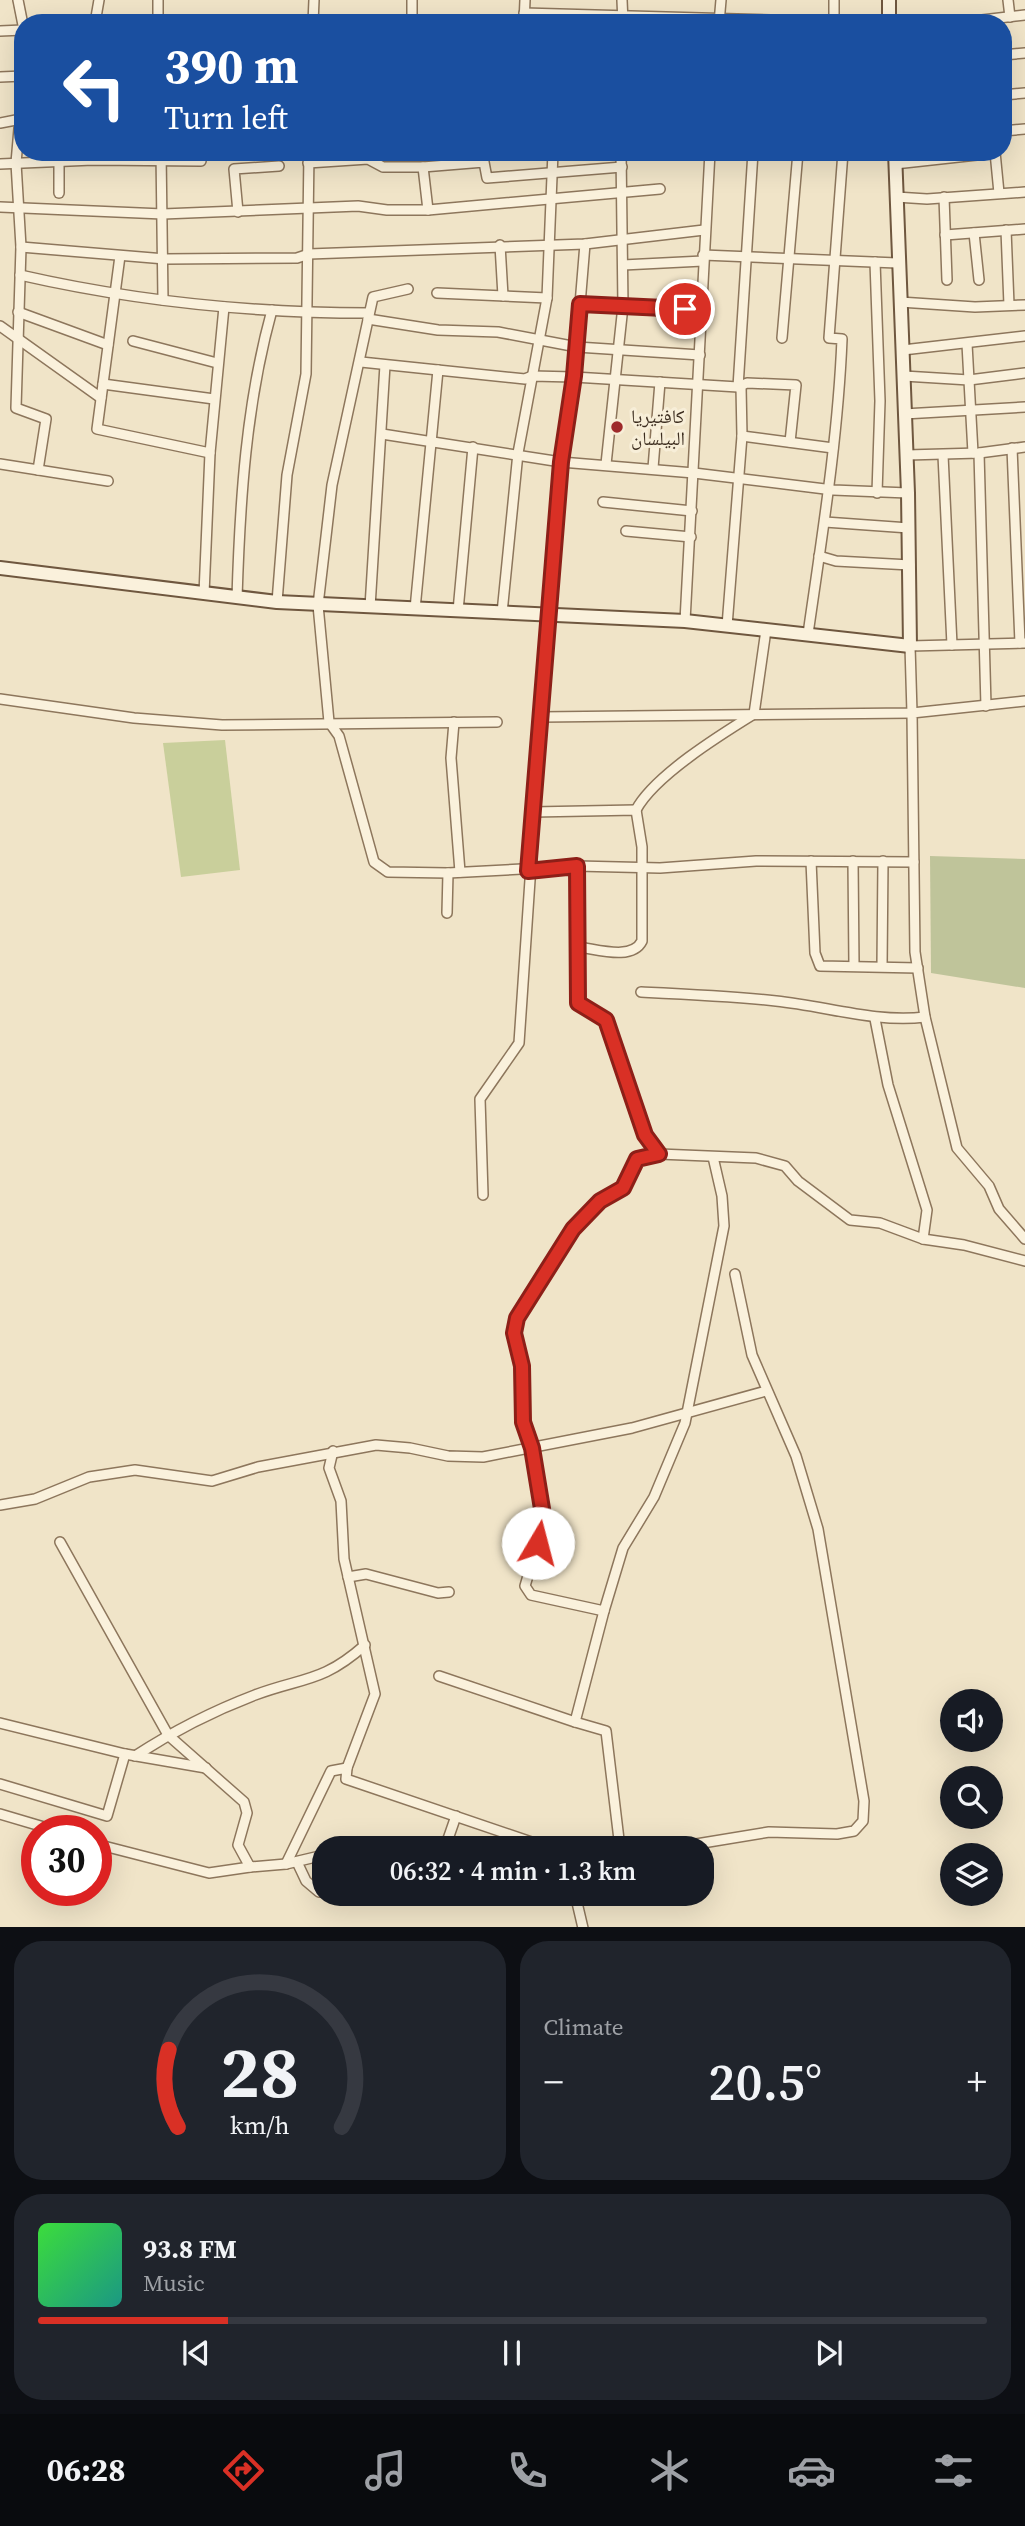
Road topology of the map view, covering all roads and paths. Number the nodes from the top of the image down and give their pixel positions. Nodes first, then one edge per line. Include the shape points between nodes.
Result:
1 (76, 161) edge
2 (161, 161) edge
3 (309, 161) edge
4 (372, 161) edge
5 (553, 161) edge
6 (622, 161) edge
7 (709, 161) edge
8 (752, 161) edge
9 (798, 161) edge
10 (842, 161) edge
11 (895, 161) edge
12 (996, 161) edge
13 (59, 162) junction
14 (16, 163) junction
15 (0, 164) edge
16 (279, 166) dead end
17 (423, 167) junction
18 (622, 167) junction
19 (552, 171) junction
20 (660, 189) dead end
21 (622, 192) junction
22 (1025, 192) edge
23 (60, 193) dead end
24 (999, 193) junction
25 (896, 197) junction
26 (944, 197) junction
27 (551, 198) junction
28 (19, 206) junction
29 (0, 207) edge
30 (307, 208) junction
31 (428, 210) junction
32 (238, 212) junction
33 (163, 214) junction
34 (1025, 229) edge
35 (704, 230) junction
36 (1006, 230) junction
37 (974, 233) junction
38 (945, 235) junction
39 (622, 238) junction
40 (549, 244) junction
41 (585, 244) junction
42 (500, 245) junction
43 (22, 247) junction
44 (306, 255) junction
45 (120, 256) junction
46 (745, 257) junction
47 (703, 258) junction
48 (789, 258) junction
49 (165, 259) junction
50 (835, 260) junction
51 (875, 262) junction
52 (897, 263) junction
53 (623, 265) junction
54 (20, 275) junction
55 (947, 280) dead end
56 (979, 280) dead end
57 (408, 289) dead end
58 (437, 293) dead end
59 (116, 295) junction
60 (503, 296) junction
61 (547, 298) junction
62 (163, 300) junction
63 (900, 302) junction
64 (580, 304) junction
65 (1009, 305) junction
66 (1025, 305) edge
67 (623, 306) junction
68 (224, 307) junction
69 (272, 310) junction
70 (702, 310) junction
71 (18, 312) junction
72 (306, 312) junction
73 (369, 316) junction
74 (0, 326) edge
75 (1025, 336) edge
76 (538, 338) junction
77 (782, 338) dead end
78 (17, 339) junction
79 (133, 341) dead end
80 (967, 344) junction
81 (108, 345) junction
82 (577, 347) junction
83 (618, 350) junction
84 (903, 350) junction
85 (700, 355) junction
86 (360, 362) junction
87 (217, 363) junction
88 (385, 365) junction
89 (438, 370) junction
90 (1025, 373) edge
91 (532, 376) junction
92 (574, 376) junction
93 (904, 376) junction
94 (616, 379) junction
95 (969, 380) junction
96 (660, 382) junction
97 (103, 384) junction
98 (699, 384) junction
99 (739, 387) junction
100 (101, 398) junction
101 (214, 399) junction
102 (1025, 407) edge
103 (971, 412) junction
104 (904, 414) junction
105 (382, 434) junction
106 (742, 436) junction
107 (431, 441) junction
108 (790, 442) junction
109 (473, 447) junction
110 (1025, 447) edge
111 (833, 448) junction
112 (1012, 448) junction
113 (210, 453) junction
114 (518, 453) junction
115 (976, 453) junction
116 (906, 455) junction
117 (943, 455) junction
118 (561, 462) junction
119 (0, 464) edge
120 (606, 464) junction
121 (653, 468) junction
122 (38, 470) junction
123 (694, 472) junction
124 (738, 477) junction
125 (108, 481) dead end
126 (828, 489) junction
127 (877, 493) junction
128 (908, 493) junction
129 (603, 502) dead end
130 (692, 511) junction
131 (825, 522) junction
132 (909, 528) junction
133 (626, 531) dead end
134 (691, 537) junction
135 (819, 556) junction
136 (910, 565) junction
137 (0, 568) edge
138 (1021, 579) edge
139 (204, 594) junction
140 (237, 598) junction
141 (277, 603) junction
142 (318, 605) junction
143 (370, 607) junction
144 (415, 609) junction
145 (458, 611) junction
146 (502, 613) junction
147 (549, 615) junction
148 (685, 621) junction
149 (727, 626) junction
150 (766, 630) junction
151 (808, 634) junction
152 (1023, 643) edge
153 (986, 644) junction
154 (951, 645) junction
155 (910, 646) junction
156 (0, 699) edge
157 (1025, 701) edge
158 (986, 706) junction
159 (912, 713) junction
160 (754, 715) junction
161 (541, 717) junction
162 (329, 722) junction
163 (454, 722) junction
164 (497, 722) dead end
165 (636, 810) junction
166 (533, 812) junction
167 (811, 861) junction
168 (853, 861) junction
169 (883, 861) junction
170 (914, 862) junction
171 (577, 866) junction
172 (642, 867) junction
173 (528, 871) junction
174 (460, 872) junction
175 (448, 873) junction
176 (447, 913) dead end
177 (578, 947) junction
178 (854, 965) junction
179 (882, 966) junction
180 (918, 968) junction
181 (641, 992) dead end
182 (925, 1017) junction
183 (875, 1019) junction
184 (659, 1154) junction
185 (713, 1157) junction
186 (483, 1195) dead end
187 (1025, 1239) edge
188 (923, 1240) junction
189 (1025, 1261) edge
190 (735, 1274) dead end
191 (766, 1391) junction
192 (687, 1413) junction
193 (532, 1448) junction
194 (333, 1451) junction
195 (0, 1505) edge
196 (60, 1542) dead end
197 (348, 1577) junction
198 (449, 1592) dead end
199 (604, 1611) junction
200 (365, 1645) junction
201 (439, 1676) dead end
202 (575, 1721) junction
203 (0, 1723) edge
204 (168, 1735) junction
205 (130, 1755) junction
206 (206, 1768) junction
207 (347, 1768) junction
208 (0, 1784) edge
209 (0, 1814) edge
210 (456, 1816) junction
211 (21, 1820) edge
212 (449, 1836) edge
213 (514, 1836) edge
214 (619, 1836) edge
215 (714, 1841) edge
216 (112, 1848) edge
217 (312, 1858) edge
218 (298, 1862) junction
219 (286, 1864) junction
220 (250, 1867) junction
221 (312, 1886) edge
222 (578, 1906) edge
223 (583, 1927) edge

1 - 13 street
2 - 33 street
3 - 30 street
4 - 17 street via 383,167
5 - 19 street
6 - 18 street
7 - 35 street
8 - 46 street
9 - 48 street
10 - 50 street
11 - 25 street
12 - 24 street
13 - 14 street
13 - 23 street
14 - 15 street
14 - 28 street
16 - 32 street via 234,169
17 - 19 street via 484,162 487,178
17 - 31 street
18 - 19 street
18 - 21 street
19 - 27 street
20 - 21 street
21 - 27 street
21 - 39 street
22 - 24 street
24 - 26 street
25 - 26 street
25 - 52 street
26 - 38 street
27 - 31 street
27 - 40 street
28 - 29 street
28 - 33 street
28 - 43 street
30 - 31 street
30 - 32 street
30 - 44 street
32 - 33 street
33 - 49 street
34 - 36 street
35 - 39 street
35 - 47 street
36 - 37 street
36 - 65 street
37 - 38 street
37 - 56 street
38 - 55 street
39 - 41 street
39 - 53 street
40 - 41 street
40 - 42 street
40 - 61 street
41 - 64 street
42 - 44 street
42 - 60 street
43 - 45 street
43 - 54 street
44 - 49 street
44 - 72 street
45 - 49 street
45 - 59 street
46 - 47 street
46 - 48 street
46 - 99 street
47 - 53 street
47 - 70 street
48 - 50 street
48 - 77 street
49 - 62 street
50 - 51 street
50 - 111 street via 830,338 842,339
51 - 52 street
51 - 127 street via 880,401
52 - 63 street
53 - 67 street
54 - 59 street
54 - 71 street
57 - 73 street via 373,297
58 - 60 street
59 - 62 street
59 - 81 street
60 - 61 street
61 - 76 street
62 - 68 street
63 - 65 street
63 - 84 street
64 - 67 street
64 - 82 street
65 - 66 street
67 - 70 street
67 - 83 street
68 - 69 street
68 - 87 street
69 - 72 street
69 - 140 street via 247,437
70 - 85 street
71 - 78 street
71 - 81 street
72 - 73 street
72 - 141 street via 306,374 288,475
73 - 76 street via 438,330
73 - 86 street
74 - 78 street
75 - 80 street
76 - 82 street
76 - 91 street
78 - 100 street
78 - 122 street via 16,408 46,419
79 - 87 street
80 - 84 street
80 - 95 street
81 - 97 street
82 - 83 street
82 - 92 street
83 - 85 street
83 - 94 street
84 - 93 street
85 - 98 street
86 - 88 street
86 - 142 street via 332,485
87 - 101 street
88 - 89 street
88 - 105 street
89 - 91 street via 524,379
89 - 107 street
90 - 95 street
91 - 92 street
91 - 114 street
92 - 94 street
92 - 118 street
93 - 95 street
93 - 104 street
94 - 96 street
94 - 120 street
95 - 103 street
96 - 98 street
96 - 121 street
97 - 100 street
97 - 101 street
98 - 99 street
98 - 123 street
99 - 106 street
99 - 108 street via 747,383 796,385
100 - 113 street via 97,429
101 - 113 street
102 - 103 street
103 - 104 street
103 - 115 street
104 - 116 street
105 - 107 street
105 - 143 street
106 - 108 street
106 - 124 street
107 - 109 street
107 - 144 street
108 - 111 street
109 - 114 street
109 - 145 street
110 - 112 street
111 - 126 street
112 - 115 street
112 - 138 street
113 - 139 street
114 - 118 street
114 - 146 street
115 - 117 street
115 - 153 street
116 - 117 street
116 - 128 street
117 - 154 street
118 - 120 street
118 - 147 street
119 - 122 street
120 - 121 street
121 - 123 street
122 - 125 street
123 - 124 street
123 - 130 street
124 - 126 street
124 - 149 street
126 - 127 street
126 - 131 street
127 - 128 street
128 - 132 street
129 - 130 street
130 - 134 street
131 - 132 street
131 - 135 street
132 - 136 street
133 - 134 street
134 - 148 street
135 - 136 street
135 - 151 street
136 - 155 street
137 - 139 street
138 - 152 street
139 - 140 street
140 - 141 street
141 - 142 street
142 - 143 street
142 - 162 street
143 - 144 street
144 - 145 street
145 - 146 street
146 - 147 street
147 - 148 street
147 - 161 street
148 - 149 street
149 - 150 street
150 - 151 street
150 - 160 street
151 - 155 street
152 - 153 street
153 - 154 street
153 - 158 street
154 - 155 street
155 - 159 street
156 - 162 street via 187,723
157 - 158 street
158 - 159 street
159 - 160 street
159 - 170 street
160 - 161 street
160 - 165 street via 721,734 645,794
161 - 166 street
162 - 163 street
162 - 175 street via 339,736 379,869
163 - 164 street
163 - 174 street via 451,758
165 - 166 street
165 - 172 street
166 - 173 street
167 - 168 street
167 - 172 street
167 - 178 street via 820,966
168 - 169 street
168 - 178 street
169 - 170 street
169 - 179 street
170 - 180 street
171 - 172 street
171 - 173 street
171 - 177 street
172 - 177 street via 642,941 638,947 628,953
173 - 174 street
173 - 186 street via 519,1043 480,1099
174 - 175 street
175 - 176 street
177 - 184 street via 578,1003 606,1020 645,1135
178 - 179 street
179 - 180 street
180 - 182 street
181 - 183 street via 775,1001 858,1012
182 - 183 street
182 - 187 street via 957,1148
183 - 188 street via 888,1085 928,1210
184 - 185 street
184 - 193 street via 637,1159 623,1188 600,1201 573,1229 517,1318 514,1333 522,1366 523,1422
185 - 188 street via 756,1158 785,1166 850,1220 880,1223
185 - 192 street via 723,1196 724,1226
188 - 189 street
190 - 191 street via 752,1355
191 - 192 street
191 - 215 street via 796,1456 818,1529 864,1801 863,1821 854,1831 837,1835 769,1832
192 - 193 street
192 - 199 street via 654,1497 623,1548
193 - 194 street via 483,1457 376,1445
193 - 199 street via 544,1521 525,1586 531,1595
194 - 195 street via 212,1481 135,1470 89,1476 35,1499
194 - 197 street via 329,1468 341,1501
196 - 204 street
197 - 198 street via 366,1574
197 - 200 street
199 - 202 street
200 - 204 street via 338,1668 256,1695
200 - 207 street via 374,1694
201 - 202 street
202 - 214 street via 606,1731
203 - 205 street
204 - 205 street
204 - 206 street
205 - 206 street
205 - 208 street via 107,1816
206 - 220 street via 244,1802 247,1813 238,1845
207 - 210 street via 346,1779
207 - 219 street via 331,1771
209 - 211 street
210 - 212 street
210 - 213 street
216 - 220 street via 209,1873
217 - 218 street
218 - 219 street
218 - 221 street
219 - 220 street
222 - 223 street

